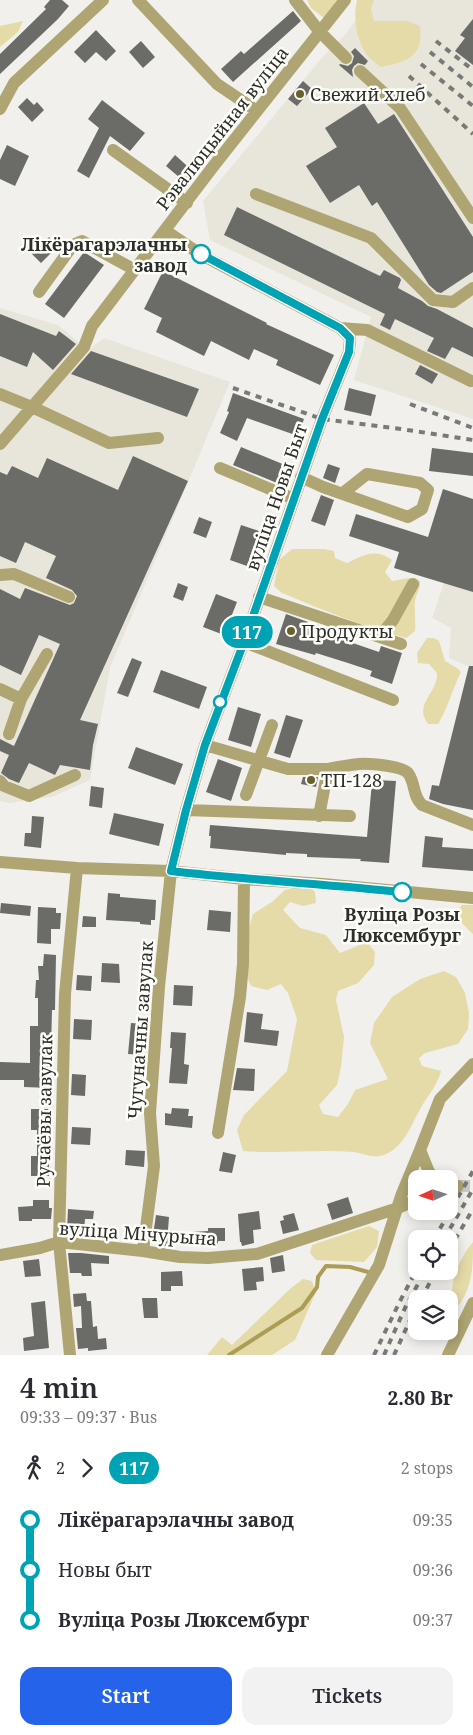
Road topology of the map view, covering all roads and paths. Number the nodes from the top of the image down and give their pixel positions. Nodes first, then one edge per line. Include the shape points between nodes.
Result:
1 (104, 0) edge
2 (138, 0) edge
3 (295, 0) edge
4 (345, 0) edge
5 (319, 31) junction
6 (346, 58) dead end
7 (360, 70) dead end
8 (0, 109) edge
9 (257, 111) junction
10 (113, 150) dead end
11 (256, 194) dead end
12 (186, 203) junction
13 (473, 218) edge
14 (166, 230) junction
15 (134, 270) junction
16 (473, 288) edge
17 (39, 292) dead end
18 (340, 328) junction
19 (471, 381) dead end
20 (0, 394) edge
21 (32, 407) junction
22 (158, 438) dead end
23 (0, 444) edge
24 (220, 468) dead end
25 (301, 477) junction
26 (343, 493) junction
27 (294, 498) junction
28 (0, 575) edge
29 (413, 584) dead end
30 (69, 597) dead end
31 (259, 597) junction
32 (373, 634) junction
33 (244, 642) junction
34 (401, 644) dead end
35 (46, 654) dead end
36 (0, 689) edge
37 (21, 698) junction
38 (393, 700) dead end
39 (272, 725) dead end
40 (8, 734) dead end
41 (205, 745) junction
42 (260, 760) junction
43 (328, 769) junction
44 (75, 775) dead end
45 (0, 781) edge
46 (246, 795) dead end
47 (186, 810) junction
48 (319, 816) junction
49 (350, 816) dead end
50 (473, 826) edge
51 (0, 862) edge
52 (77, 868) junction
53 (171, 871) junction
54 (244, 879) junction
55 (473, 898) edge
56 (473, 1064) edge
57 (218, 1133) dead end
58 (420, 1150) junction
59 (428, 1170) edge
60 (408, 1204) edge
61 (398, 1208) junction
62 (59, 1242) junction
63 (144, 1251) junction
64 (0, 1255) edge
65 (473, 1303) edge
66 (70, 1355) edge
67 (327, 1355) edge
68 (448, 1355) edge

1 - 8 street via 14,83
2 - 9 street via 217,84
3 - 5 street
4 - 5 street, Рэвалюцыйная вуліца
5 - 6 street
5 - 9 street, Рэвалюцыйная вуліца
7 - 13 street via 400,108
9 - 12 street, Рэвалюцыйная вуліца
10 - 12 street
11 - 16 street via 371,238 433,300 453,302
12 - 14 street, Рэвалюцыйная вуліца
14 - 15 street, Рэвалюцыйная вуліца
14 - 18 street via 200,254
15 - 17 street via 82,241 73,245
15 - 21 street, Рэвалюцыйная вуліца via 92,326 84,347
18 - 19 street via 367,330
18 - 25 street, вуліца Новы Быт via 350,338 349,352
20 - 21 street
21 - 22 street via 109,443
21 - 23 street, Рэвалюцыйная вуліца
24 - 27 street
25 - 26 street
25 - 27 street, вуліца Новы Быт
26 - 26 street via 408,517 422,510 428,490 420,483 367,474
27 - 31 street, вуліца Новы Быт
28 - 30 street via 14,574
29 - 32 street via 394,620 385,630
31 - 32 street
31 - 33 street, вуліца Новы Быт
32 - 34 street
33 - 38 street
33 - 41 street, вуліца Новы Быт
35 - 37 street
36 - 37 street
37 - 40 street
39 - 42 street
41 - 42 street
41 - 47 street, вуліца Новы Быт
42 - 43 street via 288,769
42 - 46 street
43 - 48 street
43 - 50 street via 360,764 402,768 408,773 416,798 422,805
44 - 45 street via 29,796 4,786
47 - 48 street
47 - 53 street, вуліца Новы Быт
48 - 49 street
51 - 52 street
52 - 53 street
52 - 62 street, Ручаёвы завулак via 65,994
53 - 54 street
53 - 63 street, Чугуначны завулак via 150,1113 154,1166
54 - 55 street
54 - 57 street via 240,997
56 - 58 street via 440,1099
58 - 59 street
58 - 61 street
60 - 61 street, вуліца Мічурына
61 - 63 street, вуліца Мічурына via 258,1254 208,1258
61 - 67 street via 379,1265
62 - 63 street, вуліца Мічурына
62 - 64 street, вуліца Мічурына
62 - 66 street, Ручаёвы завулак
65 - 68 street

